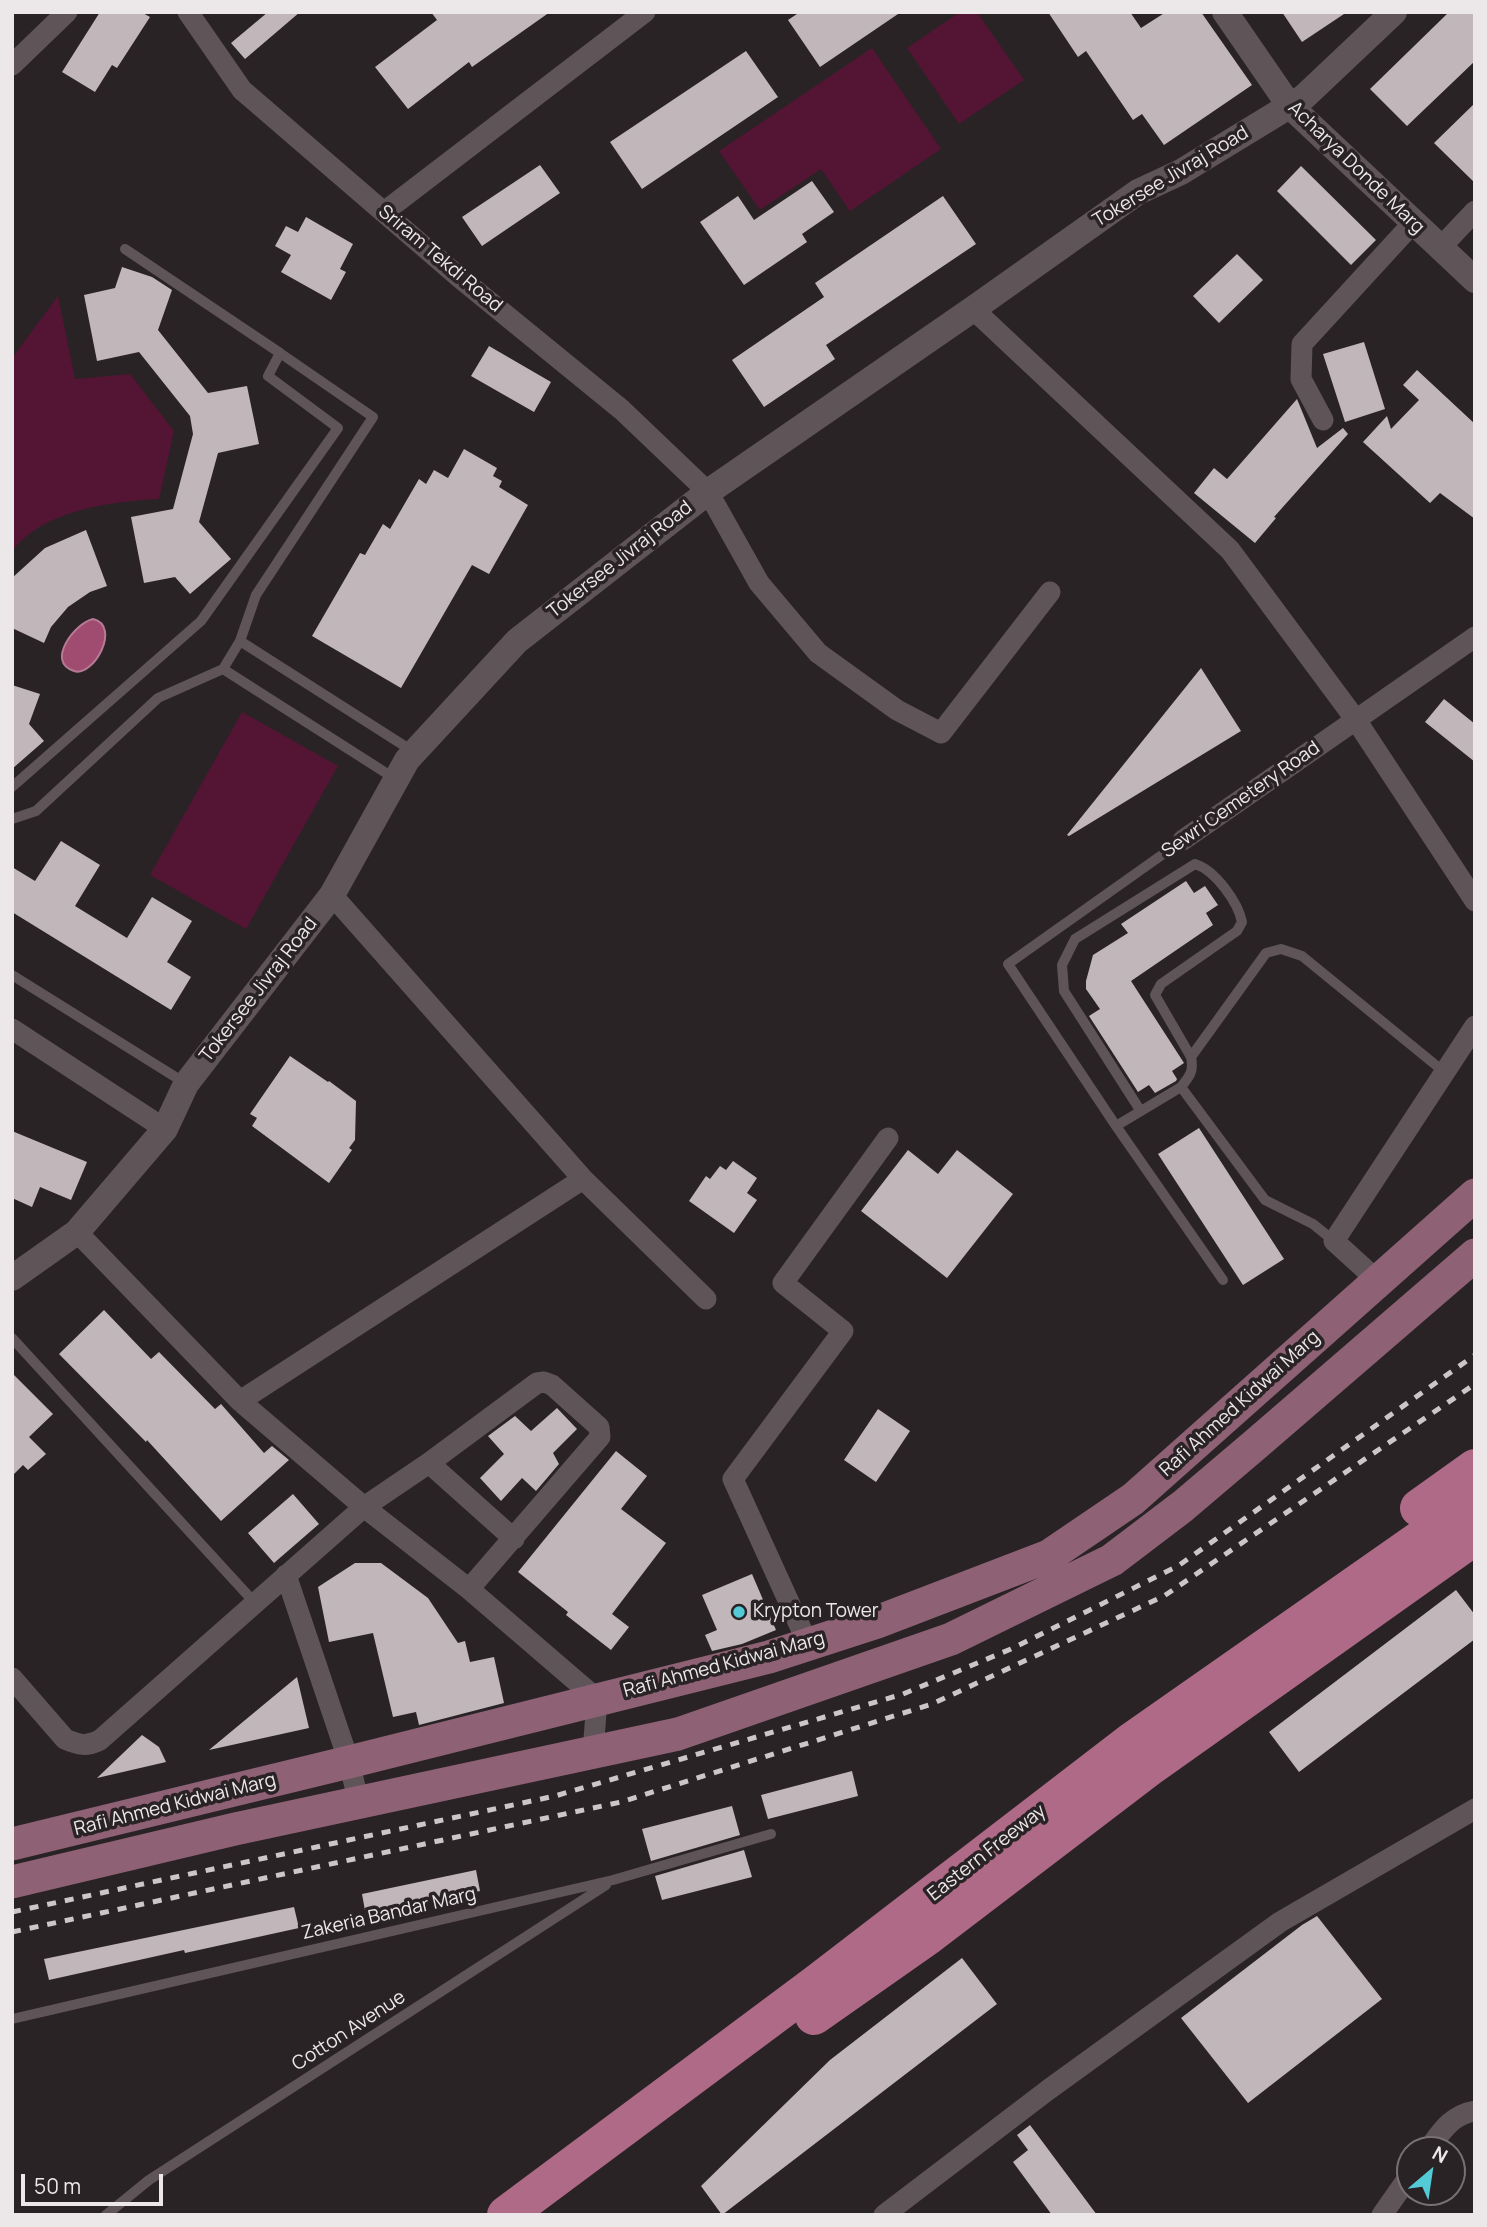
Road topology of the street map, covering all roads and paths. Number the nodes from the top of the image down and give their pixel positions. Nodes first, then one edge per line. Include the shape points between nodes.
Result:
1 (66, 12) edge
2 (188, 12) edge
3 (645, 12) edge
4 (1225, 12) edge
5 (1243, 12) edge
6 (1394, 12) edge
7 (12, 65) edge
8 (1296, 101) junction
9 (1475, 211) edge
10 (384, 212) junction
11 (1413, 223) junction
12 (1447, 241) junction
13 (125, 250) dead end
14 (1475, 257) edge
15 (1475, 280) edge
16 (973, 309) junction
17 (280, 353) junction
18 (1323, 420) dead end
19 (708, 492) junction
20 (1050, 592) dead end
21 (1475, 637) edge
22 (240, 641) junction
23 (223, 669) junction
24 (1356, 720) junction
25 (414, 752) junction
26 (397, 780) junction
27 (12, 786) edge
28 (12, 819) edge
29 (1176, 845) junction
30 (1184, 869) junction
31 (332, 895) junction
32 (1475, 901) edge
33 (12, 975) edge
34 (1475, 1026) edge
35 (12, 1029) edge
36 (1191, 1057) junction
37 (1443, 1072) junction
38 (186, 1084) junction
39 (1181, 1087) junction
40 (1140, 1110) junction
41 (1116, 1126) junction
42 (165, 1129) junction
43 (888, 1138) dead end
44 (583, 1180) junction
45 (1475, 1195) edge
46 (77, 1232) junction
47 (1334, 1241) junction
48 (1475, 1255) edge
49 (12, 1278) edge
50 (1223, 1280) dead end
51 (1378, 1281) junction
52 (706, 1299) dead end
53 (1412, 1309) junction
54 (12, 1338) edge
55 (240, 1401) junction
56 (429, 1463) junction
57 (1475, 1468) edge
58 (1475, 1483) edge
59 (364, 1507) junction
60 (1474, 1530) edge
61 (514, 1539) junction
62 (286, 1575) junction
63 (469, 1589) junction
64 (937, 1599) junction
65 (255, 1603) junction
66 (951, 1639) junction
67 (808, 1644) junction
68 (12, 1678) edge
69 (597, 1699) junction
70 (593, 1753) junction
71 (349, 1762) junction
72 (359, 1802) junction
73 (1475, 1809) edge
74 (771, 1834) dead end
75 (12, 1844) edge
76 (613, 1880) junction
77 (12, 1882) edge
78 (816, 1984) junction
79 (12, 2019) edge
80 (1475, 2111) edge
81 (1438, 2136) edge
82 (1396, 2195) edge
83 (106, 2215) edge
84 (494, 2215) edge
85 (506, 2215) edge
86 (531, 2215) edge
87 (884, 2215) edge
88 (1382, 2215) edge

1 - 7 street
2 - 10 street, Sriram Tekdi Road via 242,90
3 - 10 street
4 - 8 street, Acharya Donde Marg
5 - 8 street, Acharya Donde Marg
6 - 8 street, Tokersee Jivraj Road
8 - 11 street, Acharya Donde Marg
8 - 12 street, Acharya Donde Marg
8 - 16 street, Tokersee Jivraj Road via 1181,172 1138,192
9 - 12 street
10 - 19 street, Sriram Tekdi Road via 622,410
11 - 12 street, Acharya Donde Marg
11 - 18 street via 1302,344 1301,379
12 - 14 street, Acharya Donde Marg
12 - 15 street, Acharya Donde Marg
13 - 17 lane
16 - 19 street, Tokersee Jivraj Road
16 - 24 street via 1230,550
17 - 22 lane via 373,416 256,595
17 - 27 lane via 268,376 338,428 201,621
19 - 20 street, Sriram Tekdi Road via 760,583 818,653 897,710 941,733
19 - 25 street, Tokersee Jivraj Road via 517,641
21 - 24 street, Sewri Cemetery Road
22 - 23 lane
22 - 25 lane
23 - 26 lane
23 - 28 lane via 158,698 36,810
24 - 29 street, Sewri Cemetery Road
24 - 32 street
25 - 26 street, Tokersee Jivraj Road
26 - 31 street, Tokersee Jivraj Road
29 - 30 lane
29 - 41 lane, Sewri Cemetery Road via 1008,964
30 - 36 lane via 1195,864 1213,873 1242,922 1237,931 1161,984 1155,995
30 - 40 lane via 1075,939 1062,965 1064,991
31 - 38 street, Tokersee Jivraj Road
31 - 44 street
33 - 38 lane
34 - 37 street
35 - 42 street
36 - 37 lane via 1266,953 1281,949 1302,956
36 - 39 lane via 1194,1068
37 - 47 street
38 - 42 street, Tokersee Jivraj Road
39 - 40 lane
39 - 47 lane via 1265,1200 1313,1224
40 - 41 lane
41 - 50 lane
42 - 46 street, Tokersee Jivraj Road
43 - 67 street via 783,1283 843,1331 733,1479
44 - 52 street
44 - 55 street
45 - 51 main road, Rafi Ahmed Kidwai Marg
46 - 49 street, Tokersee Jivraj Road
46 - 55 street
47 - 51 street
48 - 53 main road, Rafi Ahmed Kidwai Marg
51 - 53 main road
51 - 64 main road, Rafi Ahmed Kidwai Marg via 1133,1499 1049,1556
53 - 66 main road, Rafi Ahmed Kidwai Marg via 1183,1506 1112,1560
54 - 65 lane
55 - 59 street
56 - 59 street
56 - 61 street
56 - 61 street via 537,1383 552,1385 598,1427 600,1437
57 - 78 highway via 1189,1674 854,1925
58 - 84 street via 1247,1645 907,1908
59 - 62 street
59 - 63 street
60 - 78 highway, Eastern Freeway via 1132,1741
60 - 86 street via 1132,1773 953,1909
60 - 86 highway, Eastern Freeway via 928,1936
61 - 63 street
62 - 65 street
62 - 71 street
63 - 69 street
64 - 66 main road
64 - 67 main road, Rafi Ahmed Kidwai Marg
65 - 68 street via 88,1746 65,1739
66 - 70 main road, Rafi Ahmed Kidwai Marg via 678,1734
67 - 69 main road, Rafi Ahmed Kidwai Marg
69 - 70 street
69 - 71 main road, Rafi Ahmed Kidwai Marg
70 - 72 main road, Rafi Ahmed Kidwai Marg
71 - 72 street
71 - 75 main road, Rafi Ahmed Kidwai Marg
72 - 77 main road, Rafi Ahmed Kidwai Marg
73 - 87 street via 1280,1922
74 - 76 lane, Zakeria Bandar Marg
76 - 79 lane, Zakeria Bandar Marg
76 - 83 lane, Cotton Avenue via 149,2180
78 - 85 highway, Eastern Freeway
80 - 81 street via 1458,2115
82 - 88 street

